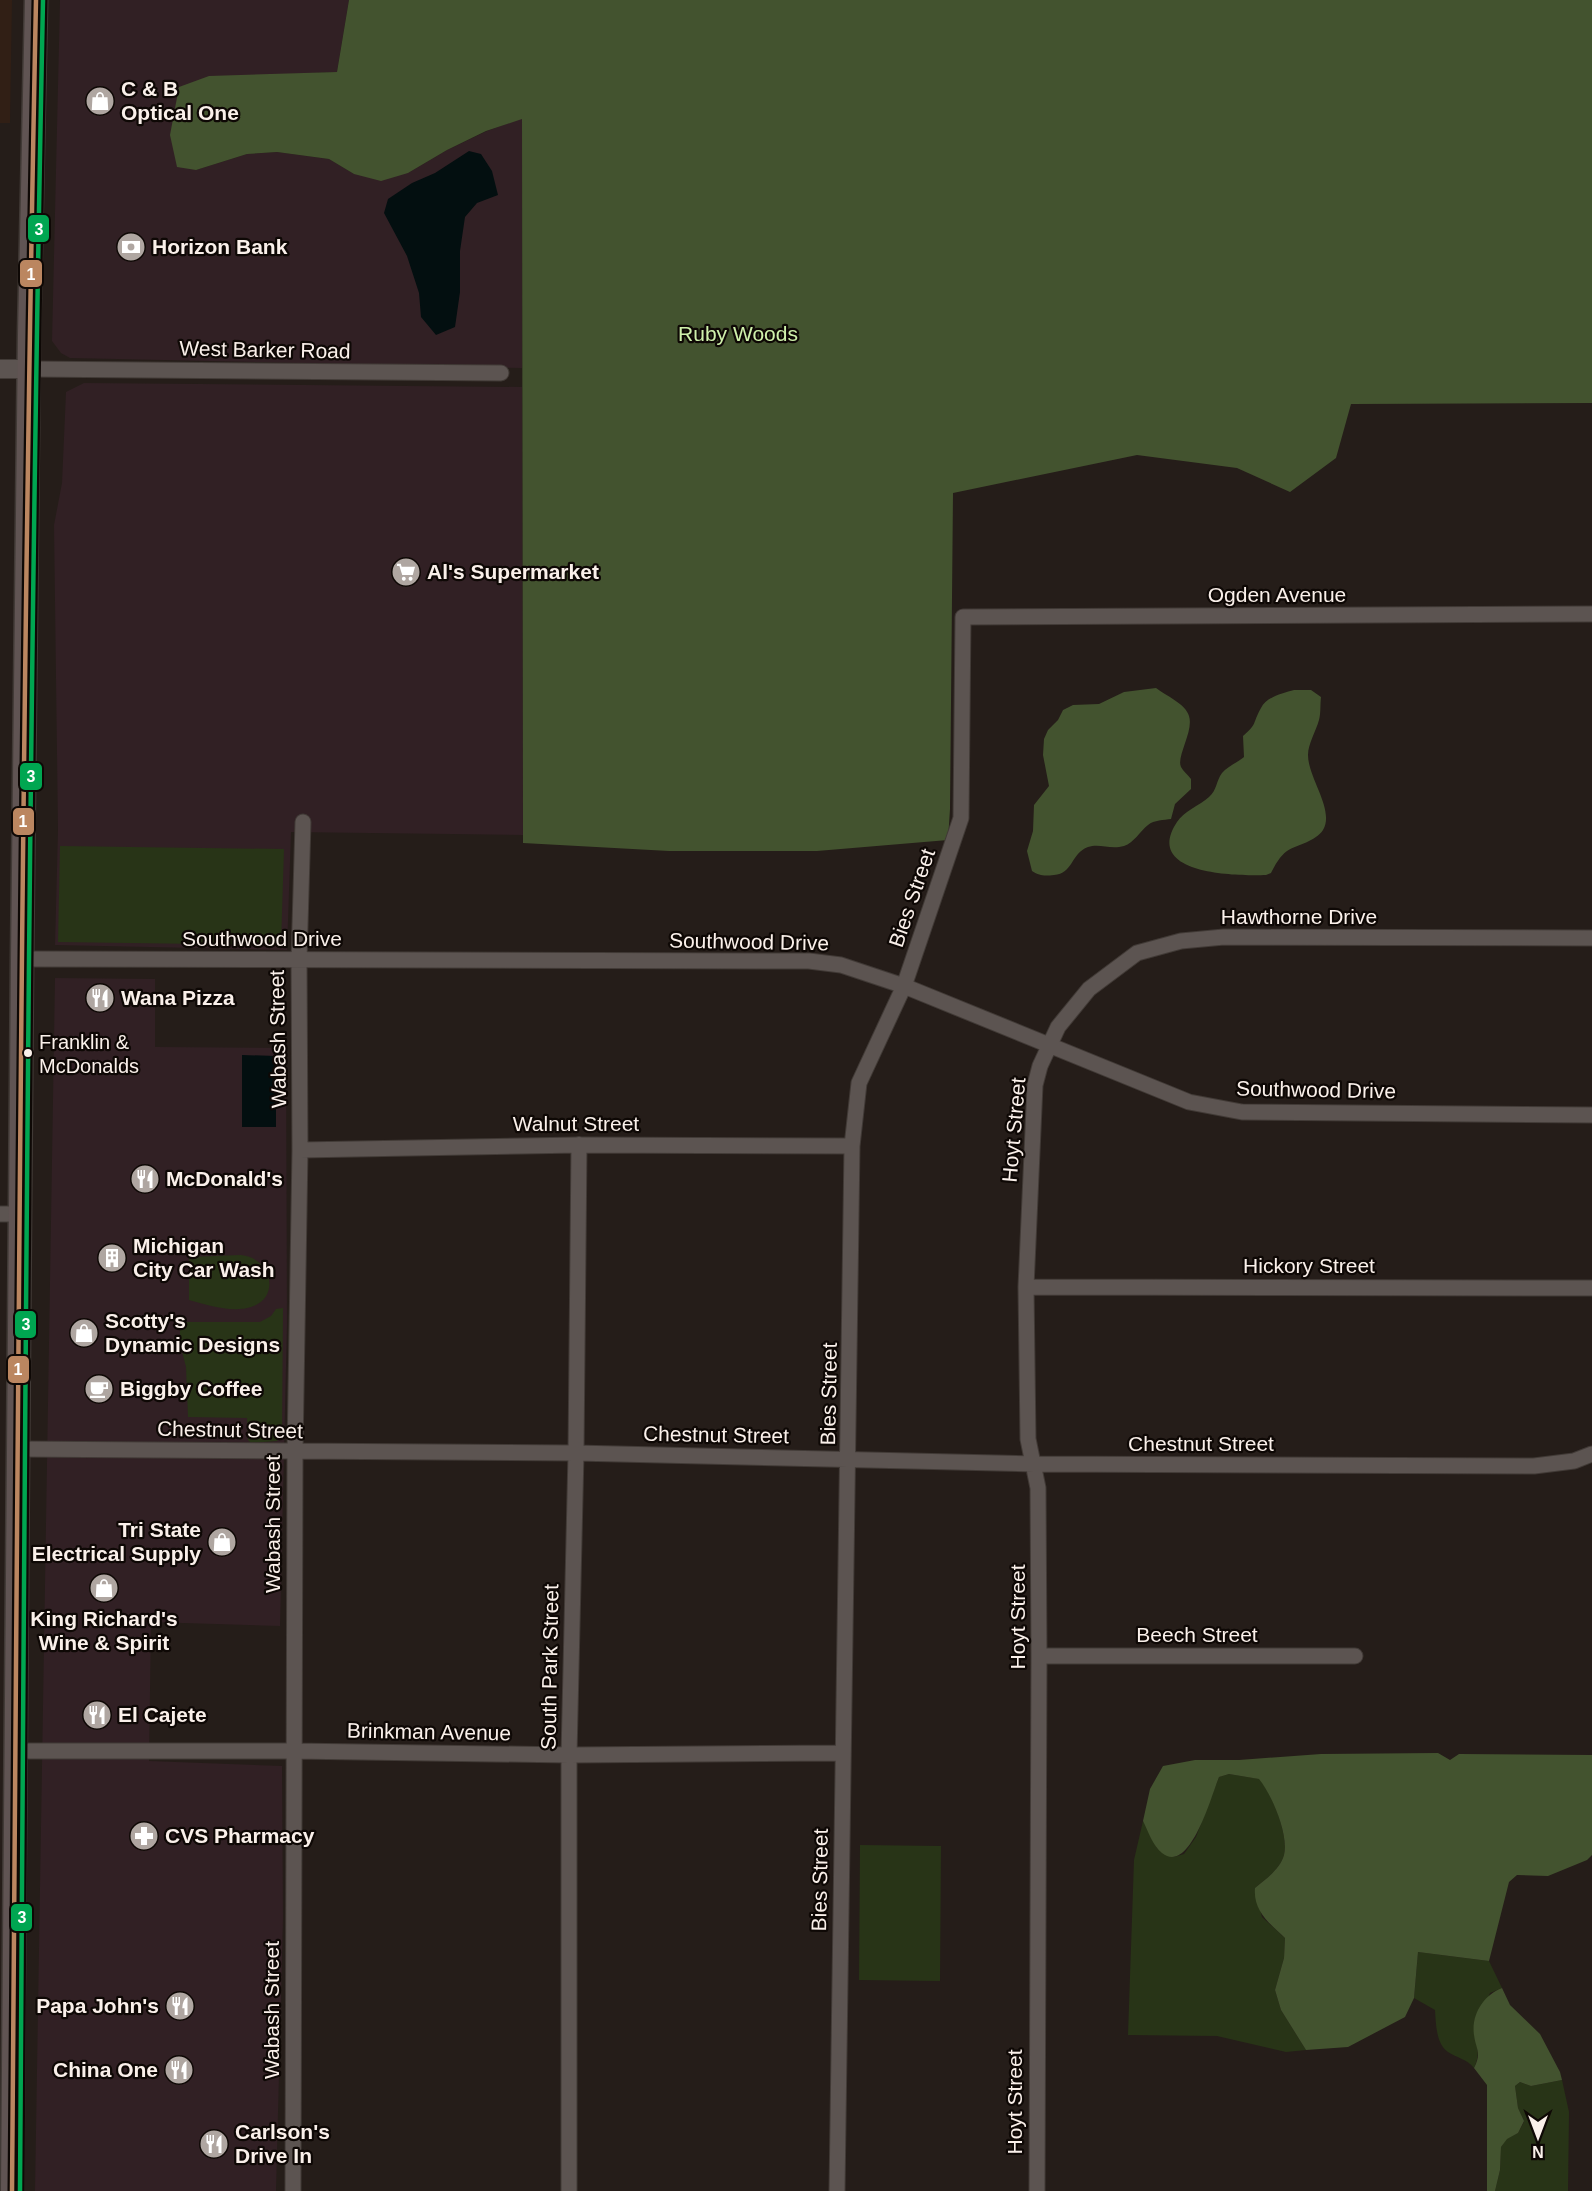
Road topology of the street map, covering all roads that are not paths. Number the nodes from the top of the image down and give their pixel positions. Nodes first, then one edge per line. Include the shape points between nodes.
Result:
1 (36, 0) edge
2 (0, 369) edge
3 (29, 369) junction
4 (501, 373) dead end
5 (1592, 614) edge
6 (963, 617) joint
7 (303, 822) dead end
8 (1592, 938) edge
9 (22, 959) junction
10 (299, 960) junction
11 (904, 986) junction
12 (1049, 1046) junction
13 (1592, 1115) edge
14 (579, 1145) junction
15 (852, 1146) junction
16 (300, 1150) junction
17 (10, 1214) edge
18 (1026, 1287) junction
19 (1592, 1288) edge
20 (18, 1449) junction
21 (295, 1452) junction
22 (576, 1453) junction
23 (1592, 1454) edge
24 (849, 1458) junction
25 (1034, 1464) junction
26 (1040, 1656) junction
27 (1355, 1656) dead end
28 (15, 1750) junction
29 (294, 1751) junction
30 (842, 1753) junction
31 (569, 1755) junction
32 (12, 2191) edge
33 (293, 2191) edge
34 (569, 2191) edge
35 (837, 2191) edge
36 (1037, 2191) edge

1 - 3 main road
2 - 3 street
3 - 4 street, West Barker Road
3 - 9 main road
5 - 6 street, Ogden Avenue
6 - 11 street, Bies Street via 961,818
7 - 10 street, Wabash Street
8 - 12 street, Hawthorne Drive via 1224,937 1181,941 1137,953 1089,989 1058,1027
9 - 10 street, Southwood Drive
9 - 17 main road
10 - 11 street, Southwood Drive via 809,962 841,965
10 - 16 street, Wabash Street
11 - 12 street, Southwood Drive
11 - 15 street, Bies Street via 859,1083
12 - 13 street, Southwood Drive via 1189,1102 1242,1112
12 - 18 street, Hoyt Street via 1035,1085
14 - 15 street, Walnut Street
14 - 16 street, Walnut Street
14 - 22 street, South Park Street
15 - 24 street, Bies Street
16 - 21 street, Wabash Street
17 - 20 main road
18 - 19 street, Hickory Street
18 - 25 street, Hoyt Street via 1028,1439
20 - 21 street, Chestnut Street
20 - 28 main road
21 - 22 street, Chestnut Street
21 - 29 street, Wabash Street
22 - 24 street, Chestnut Street
22 - 31 street, South Park Street
23 - 25 street, Chestnut Street via 1574,1461 1534,1466
24 - 25 street, Chestnut Street
24 - 30 street, Bies Street
25 - 26 street, Hoyt Street via 1038,1488
26 - 27 street, Beech Street
26 - 36 street, Hoyt Street
28 - 29 street, Brinkman Avenue
28 - 32 main road
29 - 31 street, Brinkman Avenue
29 - 33 street, Wabash Street
30 - 31 street, Brinkman Avenue
30 - 35 street, Bies Street
31 - 34 street, South Park Street

